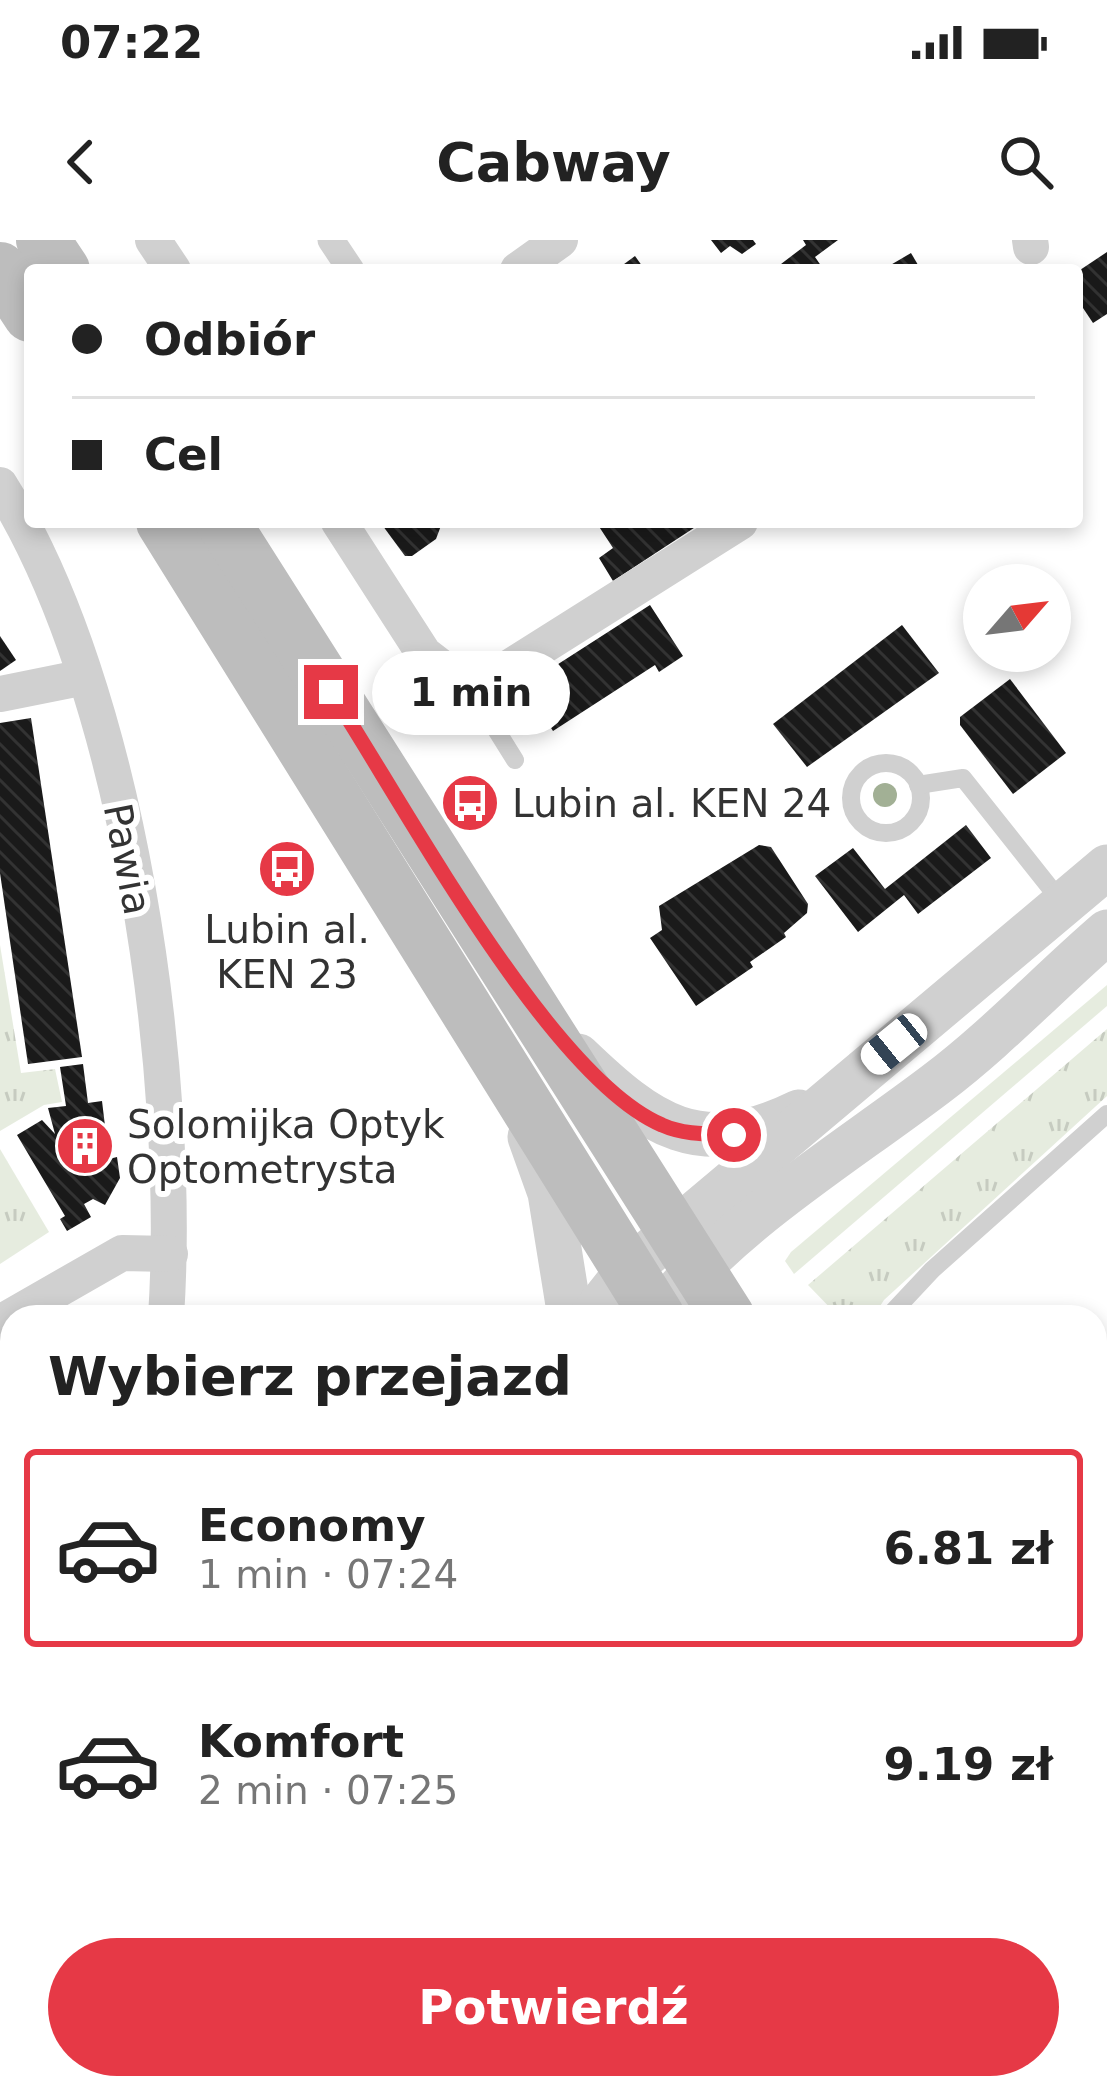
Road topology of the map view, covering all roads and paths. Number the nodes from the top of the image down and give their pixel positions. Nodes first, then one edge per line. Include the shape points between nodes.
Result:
1 (560, 240) edge
2 (526, 264) edge
3 (0, 269) edge
4 (24, 307) edge
5 (0, 485) edge
6 (24, 527) edge
7 (25, 528) edge
8 (167, 528) edge
9 (227, 528) edge
10 (342, 528) edge
11 (730, 528) edge
12 (85, 676) junction
13 (472, 691) junction
14 (0, 694) edge
15 (515, 760) dead end
16 (918, 785) dead end
17 (1107, 867) edge
18 (1063, 904) junction
19 (1107, 932) edge
20 (544, 1025) junction
21 (509, 1084) junction
22 (829, 1098) junction
23 (1107, 1114) edge
24 (686, 1250) junction
25 (170, 1254) junction
26 (31, 1305) edge
27 (167, 1305) edge
28 (568, 1305) edge
29 (649, 1305) edge
30 (720, 1305) edge
31 (899, 1305) edge

1 - 2 street
3 - 4 main road
5 - 6 street, Pawia
7 - 12 street, Pawia
8 - 21 main road
9 - 20 main road
10 - 13 street via 424,654
11 - 13 street
12 - 14 street
12 - 25 street, Pawia via 152,977
13 - 15 lane
16 - 18 lane via 963,778
17 - 18 street
18 - 22 street
19 - 24 street via 983,1047
20 - 22 street via 633,1108 665,1127 734,1135
20 - 24 main road
21 - 28 street via 550,1192
21 - 29 main road
22 - 24 street
23 - 31 lane
24 - 29 street
24 - 30 main road
25 - 26 street via 122,1253
25 - 27 street, Pawia

